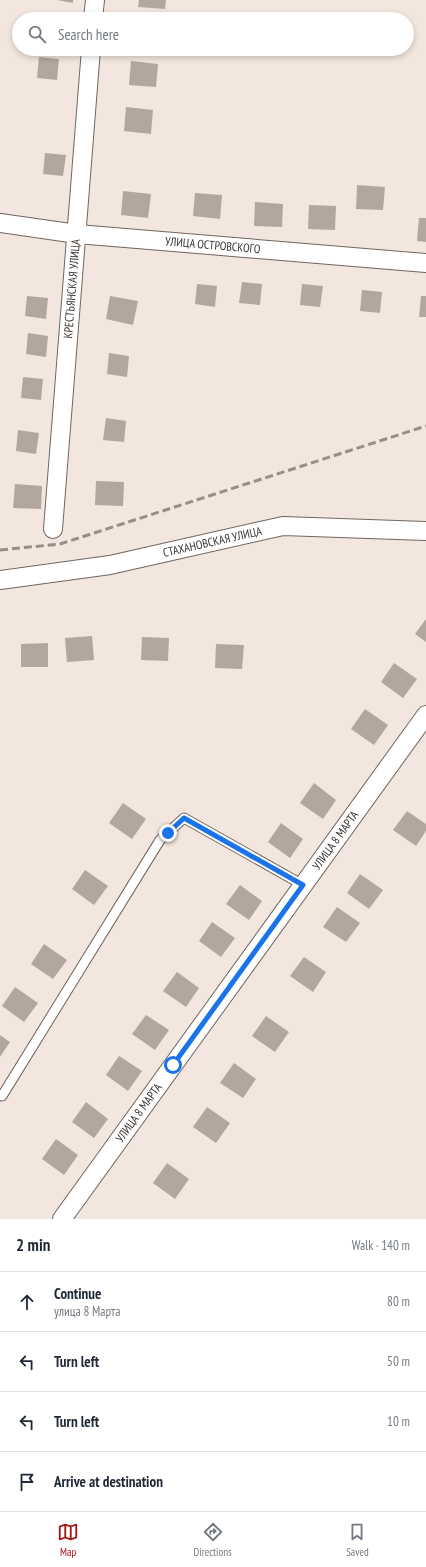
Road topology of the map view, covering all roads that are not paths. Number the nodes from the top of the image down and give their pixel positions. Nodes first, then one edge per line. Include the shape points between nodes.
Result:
1 (95, 0) edge
2 (94, 12) edge
3 (90, 56) edge
4 (0, 223) edge
5 (77, 234) junction
6 (426, 263) edge
7 (53, 529) dead end
8 (426, 530) edge
9 (0, 580) edge
10 (426, 715) edge
11 (303, 885) junction
12 (2, 1096) dead end
13 (62, 1219) edge

1 - 2 street
3 - 5 street, КРЕСТЬЯНСКАЯ УЛИЦА
4 - 5 street, УЛИЦА ОСТРОВСКОГО
5 - 6 street, УЛИЦА ОСТРОВСКОГО
5 - 7 street, КРЕСТЬЯНСКАЯ УЛИЦА
8 - 9 street, СТАХАНОВСКАЯ УЛИЦА via 283,526 110,565
10 - 11 street, УЛИЦА 8 МАРТА
11 - 12 lane via 184,818 160,840
11 - 13 street, УЛИЦА 8 МАРТА

